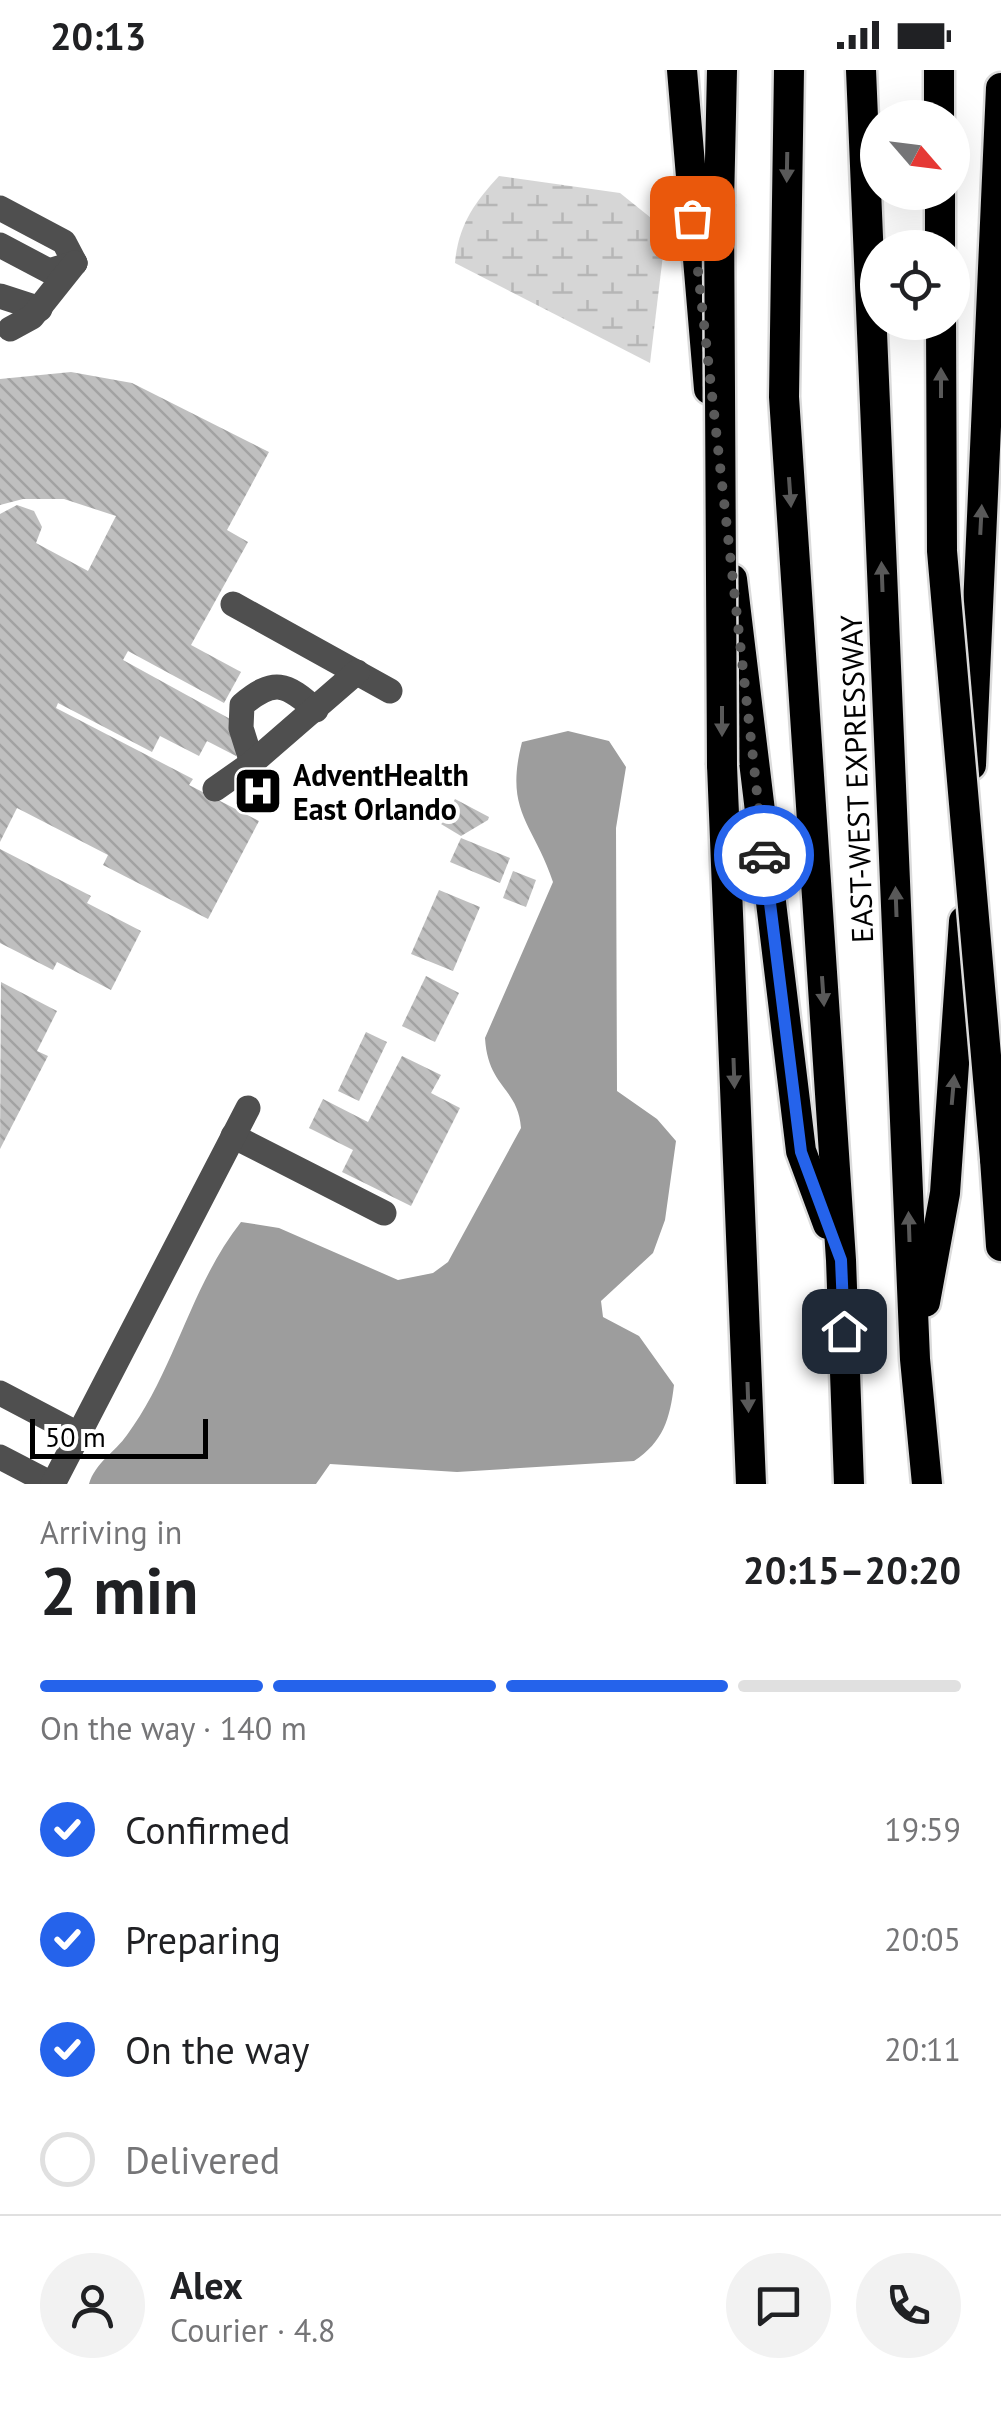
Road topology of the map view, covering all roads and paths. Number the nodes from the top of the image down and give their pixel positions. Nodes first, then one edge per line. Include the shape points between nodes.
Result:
1 (682, 70) edge
2 (722, 70) edge
3 (789, 70) edge
4 (862, 70) edge
5 (939, 70) edge
6 (1001, 88) edge
7 (939, 100) edge
8 (0, 208) edge
9 (0, 245) edge
10 (75, 263) junction
11 (0, 296) edge
12 (40, 310) junction
13 (10, 329) dead end
14 (940, 340) edge
15 (233, 604) dead end
16 (357, 672) junction
17 (390, 690) dead end
18 (316, 710) junction
19 (252, 764) junction
20 (215, 789) dead end
21 (248, 1108) dead end
22 (234, 1136) junction
23 (384, 1214) dead end
24 (1001, 1246) edge
25 (841, 1260) junction
26 (915, 1359) junction
27 (0, 1392) edge
28 (78, 1434) junction
29 (0, 1457) edge
30 (52, 1484) edge
31 (751, 1484) edge
32 (849, 1484) edge
33 (927, 1484) edge

1 - 25 highway via 698,293 801,1152
2 -> 31 highway, bridge via 722,765
3 -> 25 highway, EAST-WEST EXPRESSWAY via 784,397
26 -> 4 highway, EAST-WEST EXPRESSWAY
5 - 7 highway
26 -> 6 highway via 945,1193 961,995
8 - 10 lane via 64,242
9 - 10 lane via 50,271
10 - 12 lane
11 - 12 lane
12 - 13 lane
24 -> 14 highway, bridge via 942,551
15 - 16 lane
16 - 17 lane
16 - 18 lane
18 - 19 lane
18 - 19 lane via 278,686 261,689 242,705
19 - 20 lane
21 - 22 lane
22 - 23 lane
22 - 28 lane
25 - 32 highway, EAST-WEST EXPRESSWAY
26 - 33 highway, EAST-WEST EXPRESSWAY
27 - 28 lane
28 - 30 lane
29 - 30 lane

